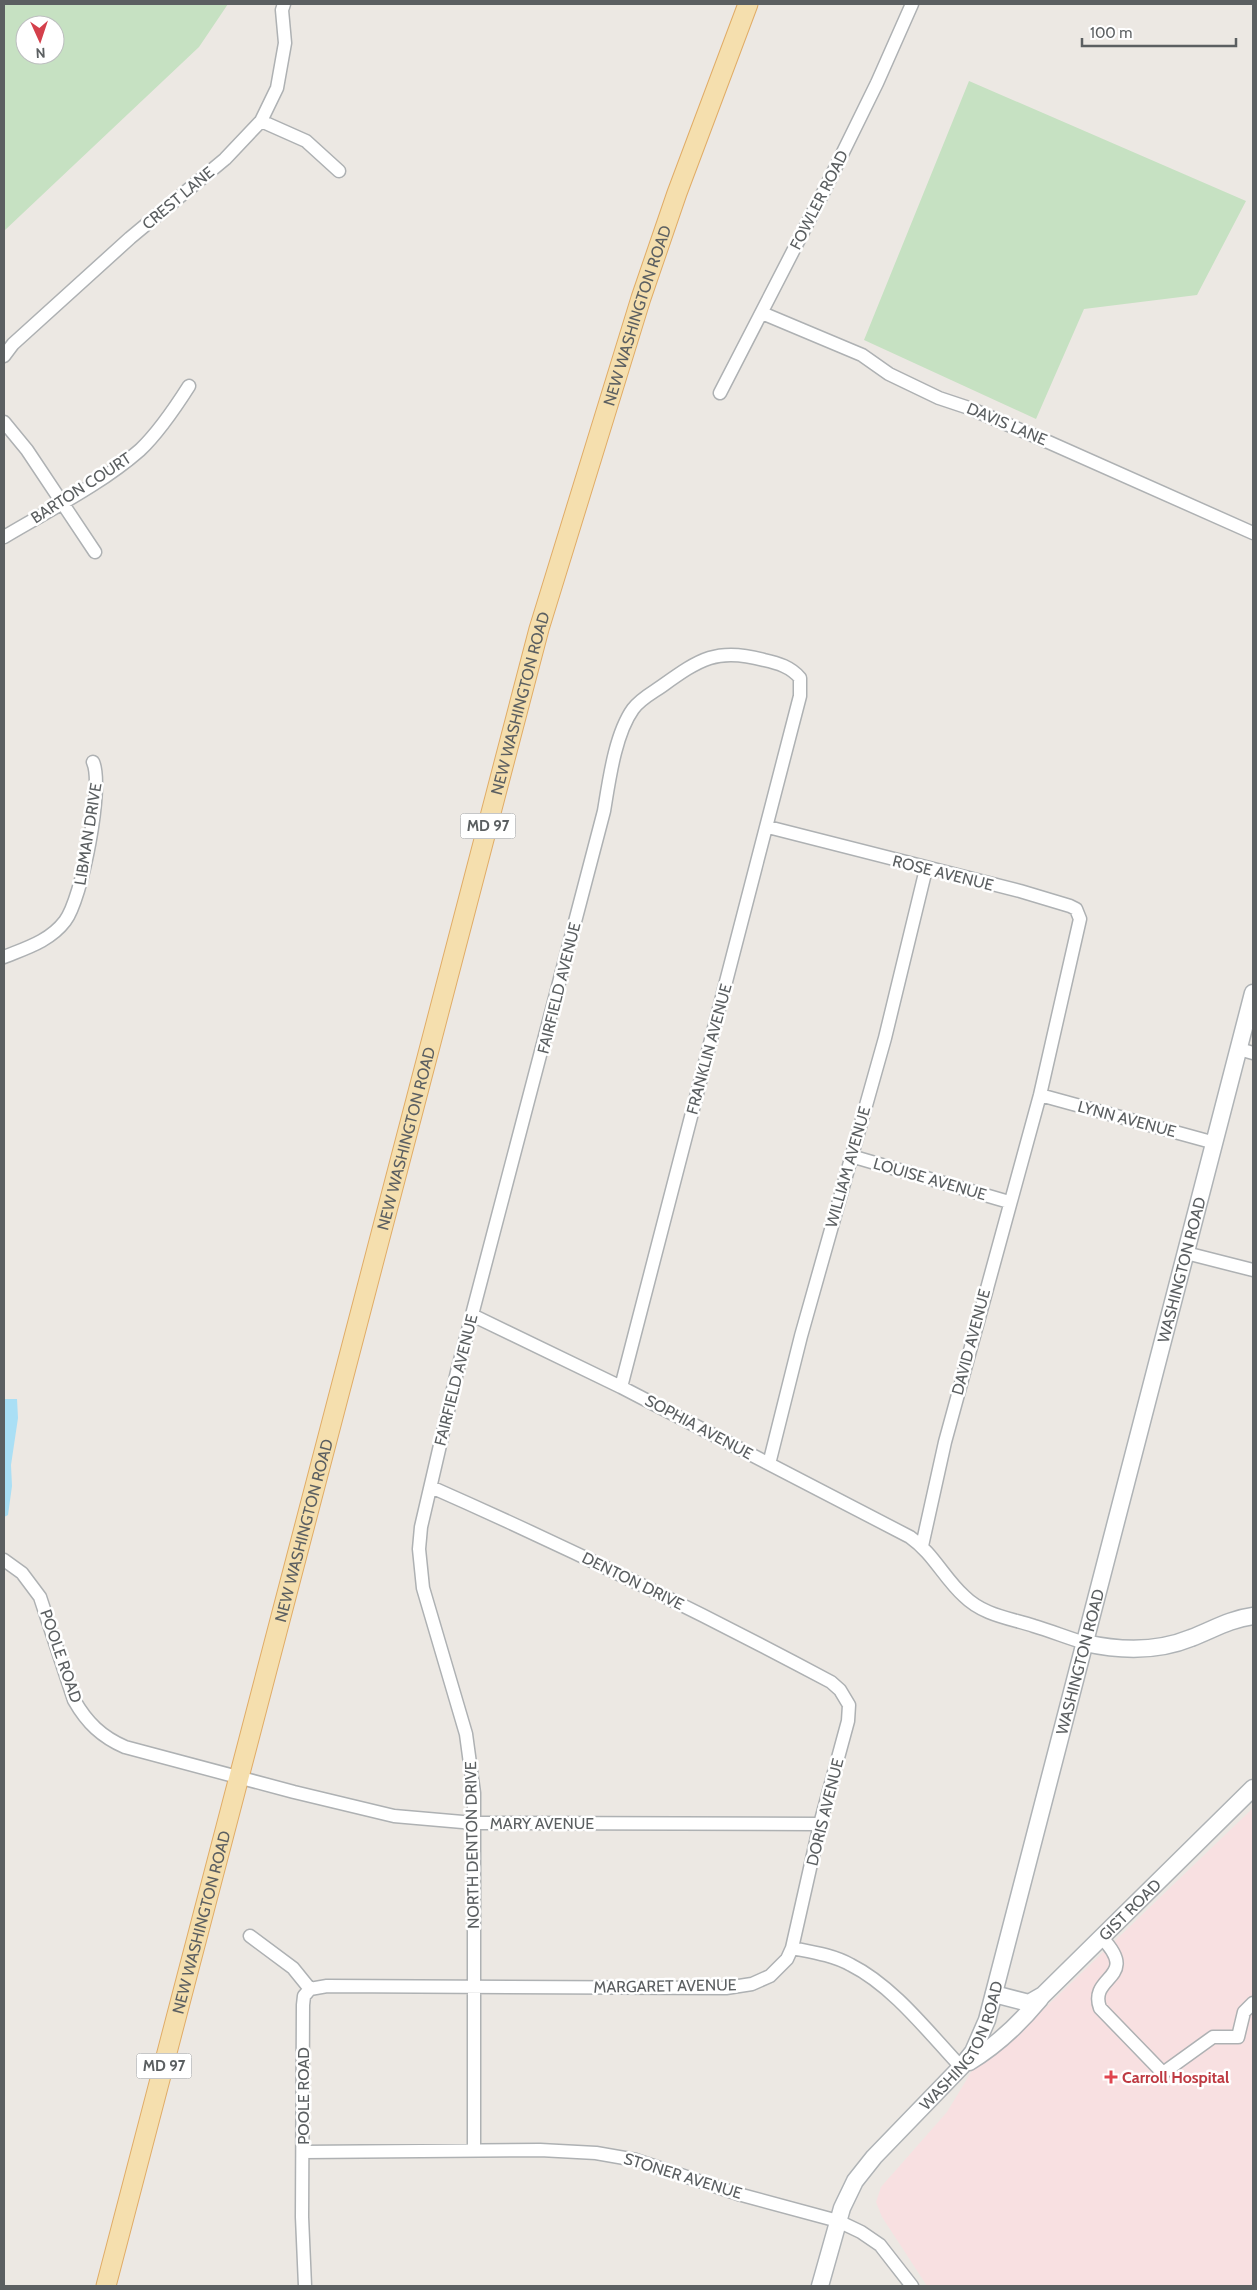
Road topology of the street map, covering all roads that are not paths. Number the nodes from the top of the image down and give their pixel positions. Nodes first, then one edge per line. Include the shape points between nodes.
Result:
1 (284, 4) edge
2 (748, 4) edge
3 (912, 4) edge
4 (261, 121) junction
5 (339, 171) dead end
6 (762, 313) junction
7 (4, 356) edge
8 (189, 386) dead end
9 (720, 393) dead end
10 (4, 422) edge
11 (61, 503) junction
12 (1253, 533) edge
13 (4, 537) edge
14 (95, 552) dead end
15 (797, 712) joint
16 (93, 762) dead end
17 (768, 827) junction
18 (926, 869) junction
19 (1075, 950) joint
20 (4, 957) edge
21 (1253, 993) edge
22 (1246, 1051) edge
23 (1040, 1095) junction
24 (1215, 1143) junction
25 (851, 1156) junction
26 (1009, 1202) junction
27 (1186, 1252) junction
28 (1253, 1270) edge
29 (472, 1315) junction
30 (621, 1387) junction
31 (769, 1464) junction
32 (431, 1487) junction
33 (922, 1546) junction
34 (4, 1560) edge
35 (1253, 1616) edge
36 (1085, 1643) junction
37 (830, 1682) joint
38 (239, 1777) junction
39 (1253, 1788) edge
40 (474, 1823) junction
41 (820, 1824) junction
42 (250, 1936) dead end
43 (1102, 1938) junction
44 (792, 1948) junction
45 (474, 1986) junction
46 (310, 1989) junction
47 (994, 1994) junction
48 (1043, 1995) junction
49 (1253, 2003) edge
50 (961, 2067) junction
51 (474, 2151) junction
52 (303, 2152) junction
53 (838, 2221) junction
54 (106, 2286) edge
55 (305, 2286) edge
56 (820, 2286) edge
57 (912, 2286) edge

1 - 4 street, CREST LANE via 285,43 277,88
2 - 38 main road, NEW WASHINGTON ROAD / MD 97 via 677,193 615,375 542,620
3 - 6 street, FOWLER ROAD via 876,84
4 - 5 street via 306,141
4 - 7 street, CREST LANE via 224,159 12,344
6 - 9 street, FOWLER ROAD
6 - 12 street, DAVIS LANE via 862,355 889,374 939,398 1046,441
8 - 11 street, BARTON COURT via 174,410 140,449
10 - 11 street via 27,450
11 - 13 street, BARTON COURT
11 - 14 street
15 - 17 street, FRANKLIN AVENUE
15 - 29 street, FAIRFIELD AVENUE via 802,685 795,672 780,664 730,653 707,659 682,672 641,700 627,719
16 - 20 street, LIBMAN DRIVE via 97,774 93,816 81,884 71,912 50,936
17 - 18 street, ROSE AVENUE
17 - 30 street, FRANKLIN AVENUE
18 - 19 street, ROSE AVENUE via 1020,891 1076,909 1080,919
18 - 25 street, WILLIAM AVENUE
19 - 23 street, DAVID AVENUE
21 - 22 main road, WASHINGTON ROAD
22 - 24 main road, WASHINGTON ROAD
23 - 24 street, LYNN AVENUE
23 - 26 street, DAVID AVENUE
24 - 27 main road, WASHINGTON ROAD
25 - 26 street, LOUISE AVENUE
25 - 31 street, WILLIAM AVENUE
26 - 33 street, DAVID AVENUE via 945,1442
27 - 28 street
27 - 36 main road, WASHINGTON ROAD
29 - 30 street, SOPHIA AVENUE
29 - 32 street, FAIRFIELD AVENUE
30 - 31 street, SOPHIA AVENUE
31 - 33 street, SOPHIA AVENUE via 882,1521
32 - 37 street, DENTON DRIVE via 538,1534 741,1634
32 - 40 street, NORTH DENTON DRIVE via 421,1528 420,1571 431,1620 466,1734 474,1793
33 - 36 street via 976,1607
34 - 38 street, POOLE ROAD via 22,1573 40,1597 74,1700 100,1734 135,1751
35 - 36 main road via 1230,1621 1166,1646 1126,1649
36 - 47 main road, WASHINGTON ROAD
37 - 41 street, DORIS AVENUE via 840,1690 849,1705 848,1721
38 - 40 street, MARY AVENUE via 394,1816
38 - 54 main road, NEW WASHINGTON ROAD / MD 97
39 - 43 main road, GIST ROAD
40 - 41 street, MARY AVENUE
40 - 45 street, NORTH DENTON DRIVE
41 - 44 street, DORIS AVENUE
42 - 46 street via 289,1964
43 - 48 main road, GIST ROAD
43 - 49 street via 1113,1950 1117,1966 1097,1994 1100,2008 1163,2073 1213,2037 1238,2037 1244,2012
44 - 45 street, MARGARET AVENUE via 787,1959 770,1976 742,1986
44 - 50 street via 833,1957 864,1972 898,2001
45 - 46 street, MARGARET AVENUE via 327,1986
45 - 51 street, NORTH DENTON DRIVE
46 - 52 street, POOLE ROAD via 304,1996 303,2005
47 - 48 main road, GIST ROAD via 1029,2003
47 - 50 main road, WASHINGTON ROAD via 981,2037
48 - 50 main road via 1023,2019 981,2055
50 - 53 main road, WASHINGTON ROAD via 863,2170 848,2194
51 - 52 street, STONER AVENUE
51 - 53 street, STONER AVENUE via 540,2150 615,2156
52 - 55 street, POOLE ROAD
53 - 56 main road, WASHINGTON ROAD
53 - 57 street, STONER AVENUE via 880,2245

